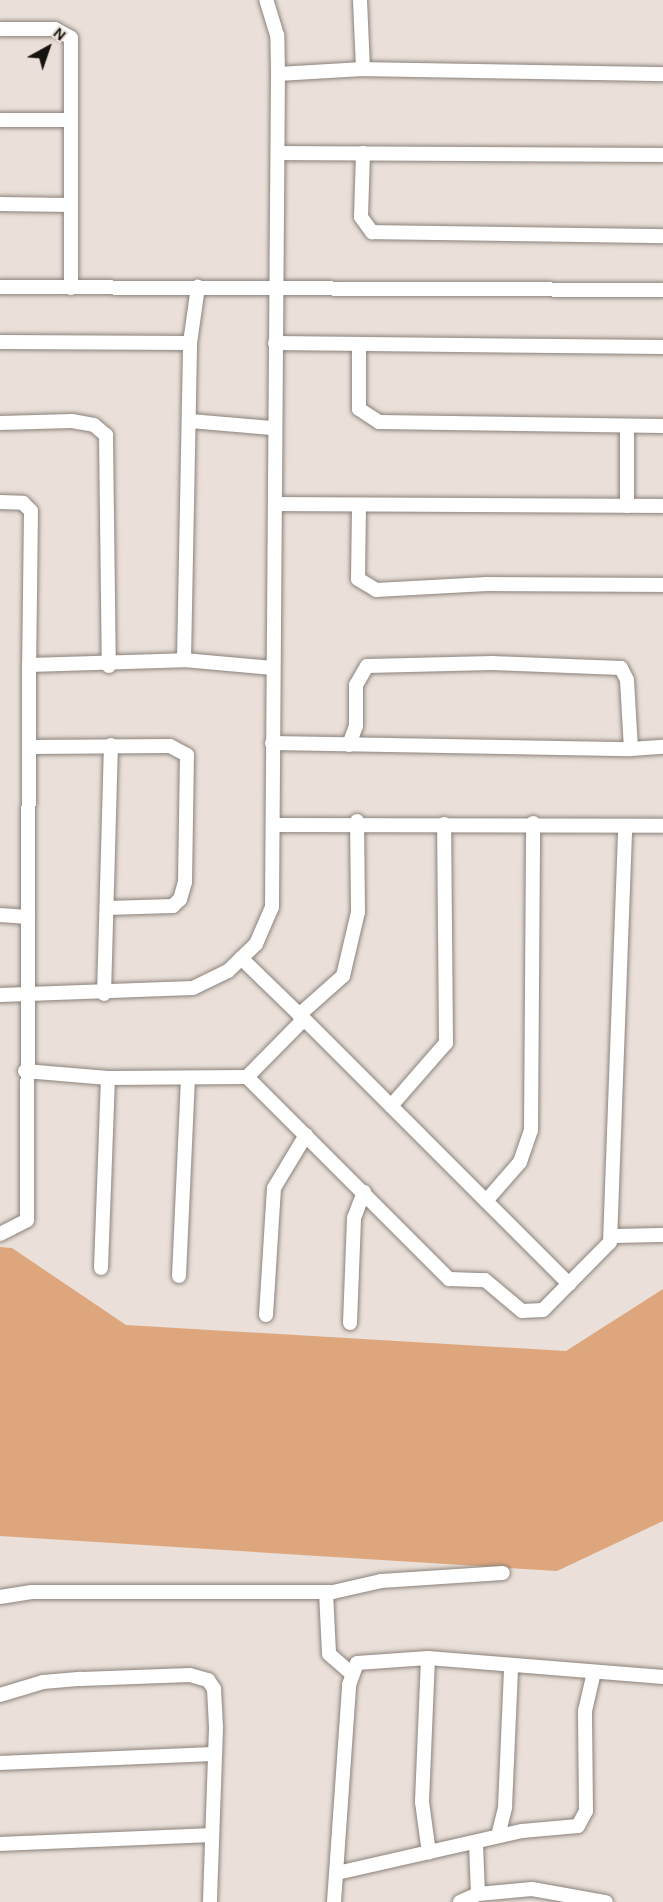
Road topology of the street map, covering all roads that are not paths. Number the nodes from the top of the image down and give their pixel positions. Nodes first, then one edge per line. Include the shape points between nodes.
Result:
1 (266, 0) edge
2 (360, 0) edge
3 (0, 29) edge
4 (363, 69) junction
5 (278, 74) junction
6 (663, 74) edge
7 (0, 120) edge
8 (70, 120) junction
9 (278, 153) junction
10 (363, 153) junction
11 (663, 155) edge
12 (0, 204) edge
13 (69, 206) junction
14 (663, 236) edge
15 (0, 287) edge
16 (198, 287) junction
17 (71, 288) junction
18 (274, 288) junction
19 (663, 290) edge
20 (0, 342) edge
21 (190, 343) junction
22 (274, 343) junction
23 (359, 345) junction
24 (663, 347) edge
25 (190, 422) junction
26 (0, 423) edge
27 (627, 426) junction
28 (663, 426) edge
29 (272, 428) junction
30 (0, 502) edge
31 (277, 504) junction
32 (627, 506) junction
33 (663, 506) edge
34 (359, 507) junction
35 (663, 585) edge
36 (184, 660) junction
37 (29, 665) junction
38 (110, 666) junction
39 (273, 668) junction
40 (272, 743) junction
41 (111, 745) junction
42 (349, 745) junction
43 (28, 747) junction
44 (663, 747) edge
45 (631, 748) junction
46 (357, 821) junction
47 (444, 824) junction
48 (533, 824) junction
49 (273, 825) junction
50 (625, 826) junction
51 (663, 826) edge
52 (106, 908) junction
53 (0, 915) edge
54 (28, 917) junction
55 (241, 958) junction
56 (104, 994) junction
57 (0, 995) edge
58 (28, 996) junction
59 (302, 1017) junction
60 (25, 1071) junction
61 (247, 1077) junction
62 (108, 1078) junction
63 (188, 1078) junction
64 (392, 1106) junction
65 (306, 1135) junction
66 (364, 1192) junction
67 (486, 1201) junction
68 (660, 1233) edge
69 (0, 1234) edge
70 (611, 1236) junction
71 (101, 1268) dead end
72 (179, 1276) dead end
73 (569, 1284) junction
74 (266, 1315) dead end
75 (350, 1323) dead end
76 (503, 1573) dead end
77 (326, 1592) junction
78 (0, 1597) edge
79 (428, 1658) junction
80 (511, 1667) junction
81 (351, 1672) junction
82 (594, 1672) junction
83 (663, 1677) edge
84 (0, 1695) edge
85 (212, 1754) junction
86 (0, 1763) edge
87 (212, 1835) junction
88 (498, 1836) junction
89 (476, 1843) junction
90 (0, 1844) edge
91 (429, 1853) junction
92 (337, 1873) junction
93 (478, 1894) junction
94 (210, 1902) edge
95 (333, 1902) edge
96 (460, 1902) edge
97 (606, 1902) edge

1 - 5 street via 277,35
2 - 4 street
3 - 8 street via 55,29 70,38
4 - 5 street
4 - 6 street
5 - 9 street
7 - 8 street
8 - 13 street
9 - 10 street
9 - 18 street
10 - 11 street
10 - 14 street via 361,217 372,232
12 - 13 street
13 - 17 street
15 - 17 street
16 - 17 street
16 - 18 street
16 - 21 street
18 - 19 street
18 - 22 street
20 - 21 street
21 - 25 street
22 - 23 street
22 - 29 street
23 - 24 street
23 - 27 street via 359,409 379,422
25 - 29 street
25 - 36 street
26 - 38 street via 72,421 94,425 106,435
27 - 28 street
27 - 32 street
29 - 31 street
30 - 37 street via 23,503 31,511
31 - 34 street
31 - 39 street
32 - 33 street
32 - 34 street
34 - 35 street via 358,579 376,590 487,584
36 - 38 street
36 - 39 street
37 - 38 street
37 - 43 street
39 - 40 street
40 - 42 street
40 - 49 street
41 - 43 street
41 - 52 street
41 - 52 street via 183,751 188,760 188,807 180,900 173,906
42 - 45 street
42 - 45 street via 356,726 356,685 367,666 492,663 621,668 627,680
43 - 54 street
44 - 45 street
46 - 47 street
46 - 49 street
46 - 59 street via 358,912 350,953 338,983
47 - 48 street
47 - 64 street via 446,1043
48 - 50 street
48 - 67 street via 531,1130 520,1162
49 - 55 street via 272,907 263,933
50 - 51 street
50 - 70 street via 608,1183
52 - 56 street
53 - 54 street
54 - 58 street
55 - 56 street via 193,988
55 - 59 street
56 - 58 street
57 - 58 street
58 - 60 street
59 - 61 street
59 - 64 street
60 - 62 street
60 - 69 street via 27,1220
61 - 63 street
61 - 65 street
62 - 63 street
62 - 71 street
63 - 72 street
64 - 67 street
65 - 66 street
65 - 74 street via 274,1188
66 - 73 street via 452,1281 485,1280 522,1311 534,1314 552,1304
66 - 75 street via 354,1218
67 - 73 street
68 - 70 street
70 - 73 street via 600,1257
76 - 77 street via 381,1581
77 - 78 street via 32,1592
77 - 81 street via 329,1654
79 - 80 street
79 - 81 street via 363,1659
79 - 91 street via 422,1802
80 - 82 street
80 - 88 street via 505,1807
81 - 92 street
82 - 83 street
82 - 88 street via 585,1711 586,1811 578,1826
84 - 85 street via 44,1682 200,1676 214,1689
85 - 86 street
85 - 87 street
87 - 90 street
87 - 94 street
88 - 89 street
89 - 91 street
89 - 93 street
91 - 92 street
92 - 95 street
93 - 96 street
93 - 97 street via 532,1888

